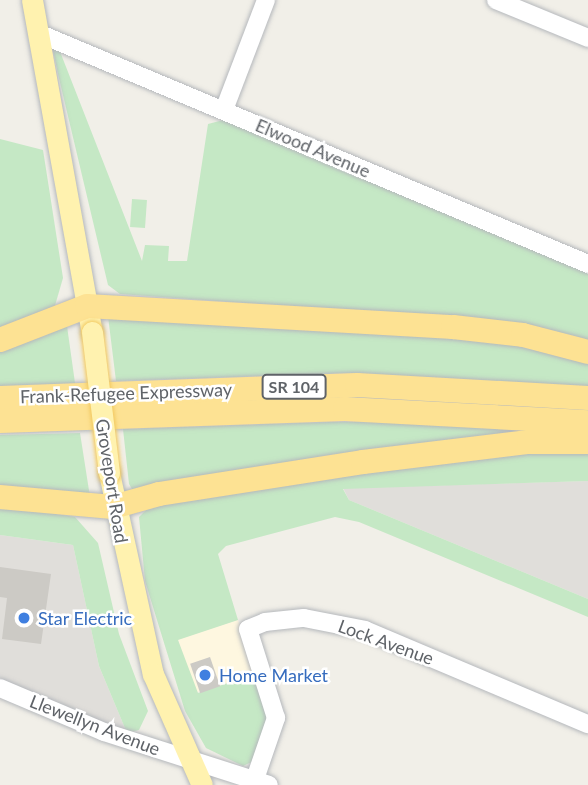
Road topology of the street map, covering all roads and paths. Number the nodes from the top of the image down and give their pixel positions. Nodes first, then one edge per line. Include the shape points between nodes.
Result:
1 (32, 0) edge
2 (266, 0) edge
3 (496, 0) edge
4 (38, 33) junction
5 (588, 38) edge
6 (224, 110) junction
7 (588, 264) edge
8 (87, 306) junction
9 (0, 340) edge
10 (588, 352) edge
11 (0, 398) edge
12 (588, 398) edge
13 (0, 421) edge
14 (588, 422) edge
15 (588, 442) edge
16 (0, 497) edge
17 (113, 507) junction
18 (0, 688) edge
19 (588, 724) edge
20 (191, 760) junction
21 (262, 782) edge
22 (202, 785) edge

1 - 4 main road, Groveport Road
2 - 6 street
3 - 5 street
4 - 6 street, Elwood Avenue
4 - 8 main road, Groveport Road
6 - 7 street, Elwood Avenue
8 - 9 highway
8 - 10 highway via 453,327 523,335
8 - 17 main road, Groveport Road, bridge
11 - 12 highway, Frank-Refugee Expressway / SR 104 via 357,385
13 - 14 highway, Frank-Refugee Expressway / SR 104 via 345,409
15 - 17 highway via 529,442 376,460 159,494
16 - 17 highway
17 - 20 main road, Groveport Road via 153,674
18 - 20 street, Llewellyn Avenue via 104,732
19 - 21 street, Lock Avenue via 365,630 314,619 265,622 247,629 276,718
20 - 21 street, Llewellyn Avenue
20 - 22 main road, Groveport Road

